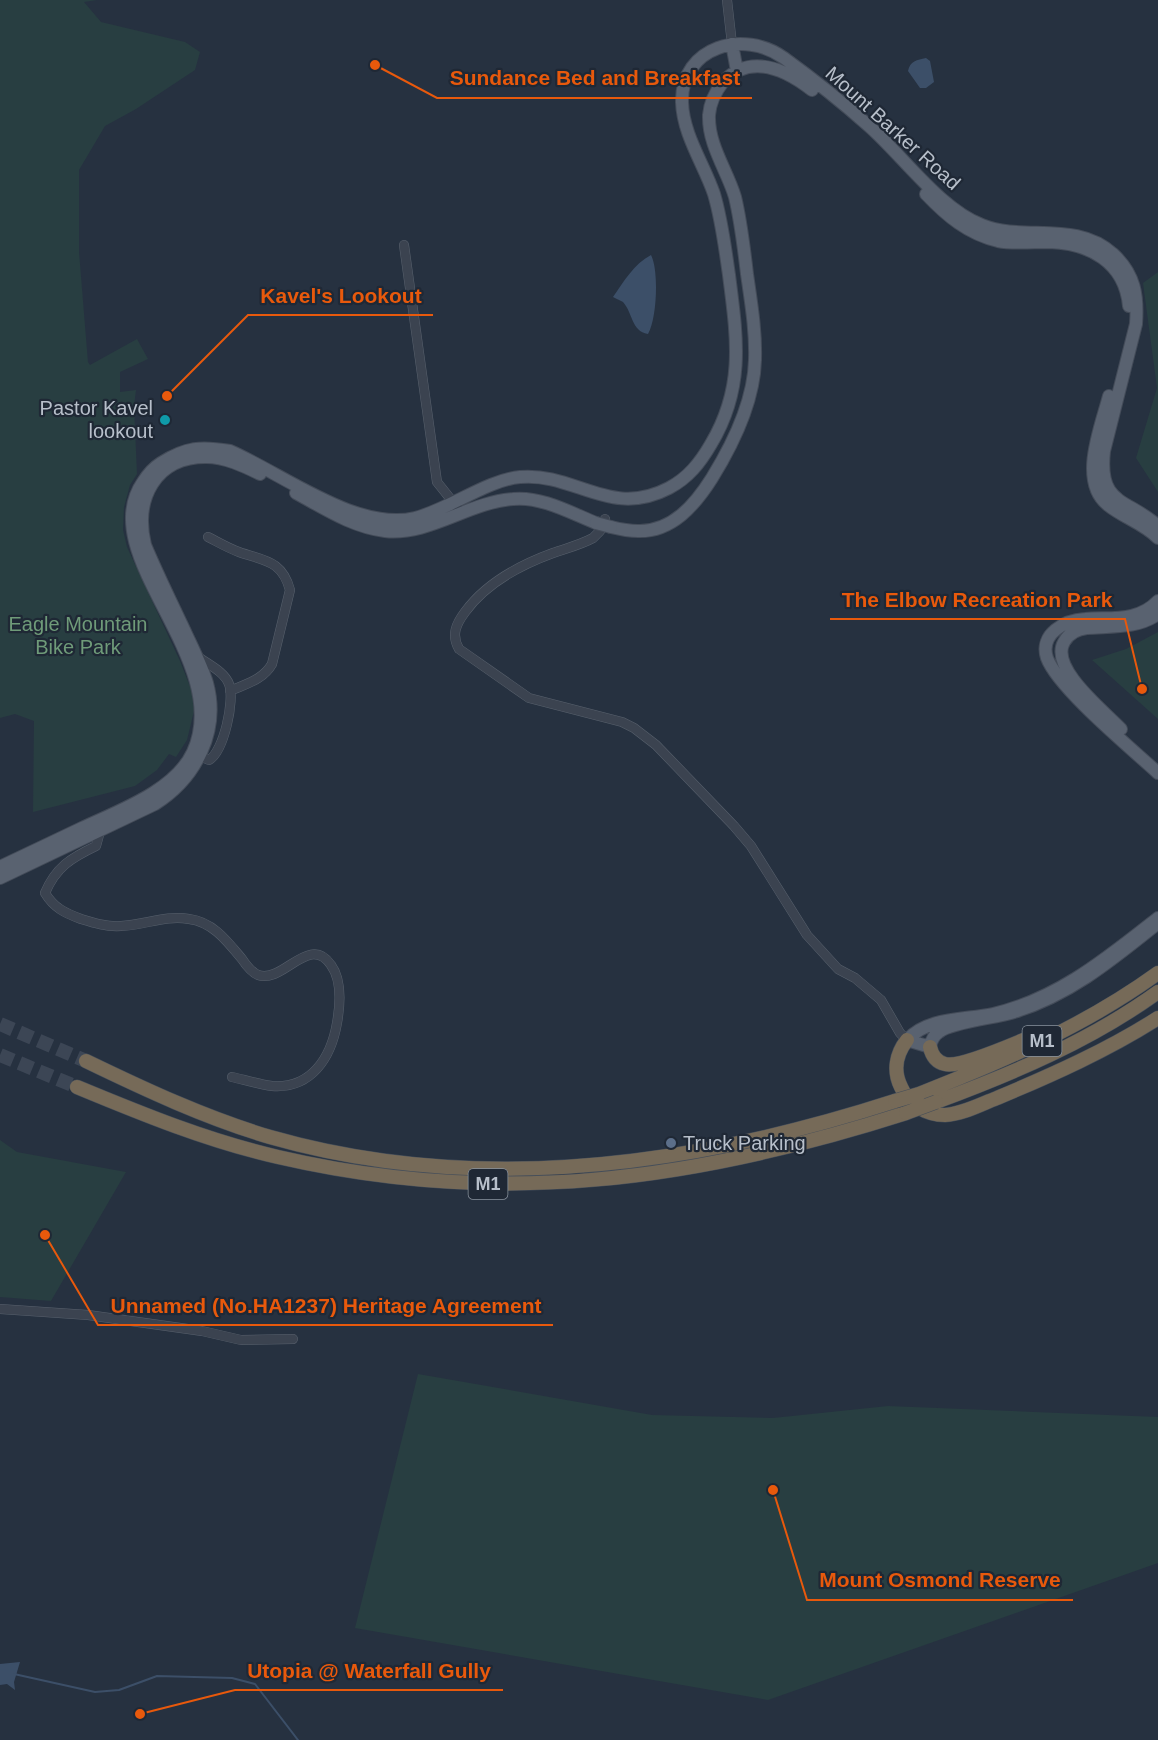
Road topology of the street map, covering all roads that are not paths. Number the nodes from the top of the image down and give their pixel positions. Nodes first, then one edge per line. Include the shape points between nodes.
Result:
1 (727, 0) edge
2 (732, 44) junction
3 (758, 65) junction
4 (737, 71) junction
5 (405, 244) dead end
6 (458, 507) junction
7 (604, 523) junction
8 (1158, 526) edge
9 (208, 537) dead end
10 (1158, 538) edge
11 (1158, 601) edge
12 (1158, 614) edge
13 (196, 656) junction
14 (230, 692) junction
15 (196, 755) junction
16 (1158, 766) edge
17 (1158, 773) edge
18 (97, 826) junction
19 (0, 867) edge
20 (0, 878) edge
21 (1158, 918) edge
22 (1158, 923) edge
23 (1158, 964) edge
24 (1158, 973) edge
25 (1158, 992) edge
26 (1158, 1018) edge
27 (905, 1038) junction
28 (930, 1047) junction
29 (86, 1061) tunnel mouth
30 (232, 1077) dead end
31 (77, 1087) tunnel mouth
32 (0, 1309) edge
33 (293, 1339) dead end

1 - 2 street
2 - 3 main road via 753,53
2 - 4 main road
2 - 6 main road, Mount Barker Road via 711,51 699,62 683,93 687,129 721,219 737,333 735,386 725,418 700,463 669,488 636,500 603,496 544,478 519,477 502,481
2 - 8 main road, Mount Barker Road via 746,43 777,53 870,127 966,218 1002,232 1071,234 1098,243 1122,263 1135,288 1136,324 1102,469 1115,498
3 - 4 main road, Mount Barker Road
3 - 10 main road, Mount Barker Road via 777,68 801,81 864,133 944,212 973,232 1000,241 1081,246 1114,267 1128,294 1128,316 1093,477 1106,504
4 - 7 main road, Mount Barker Road via 716,92 709,116 713,142 740,220 754,319 755,362 743,416 703,492 680,517 660,528 637,531
5 - 6 street via 437,482
6 - 7 main road, Mount Barker Road via 524,499
6 - 13 main road, Mount Barker Road via 418,528 385,531 347,520 238,464 209,457 179,462 160,475 147,492 141,528 151,561
6 - 15 main road, Mount Barker Road via 393,521 370,519 243,456 208,447 177,453 154,467 134,499 132,531 137,551 196,679 201,712
7 - 27 street via 593,538 524,566 482,592 456,623 456,643 467,657 529,698 622,722 656,745 751,846 798,922 825,957 881,1000
9 - 14 street via 273,564 287,579 290,590 276,653 267,672
11 - 17 main road via 1140,614 1126,618 1083,619 1062,624 1046,645 1046,656 1073,693
12 - 16 main road via 1133,625 1077,630 1060,648 1067,672
13 - 14 street via 220,672
13 - 15 main road, Mount Barker Road via 207,684 210,707 206,739
14 - 15 street via 227,722 218,750 209,760
15 - 18 main road, Mount Barker Road via 164,784
18 - 19 main road, Mount Barker Road
18 - 20 main road, Mount Barker Road
18 - 30 street via 96,846 64,864 48,885 45,893 55,907 110,926 161,918 199,921 222,935 250,969 263,976 312,954 324,957 332,966 339,1010 329,1053 321,1066 310,1076 286,1085 264,1085
21 - 27 main road via 1094,968 1056,990 1003,1011 931,1024
22 - 28 main road via 1066,990 1014,1012 944,1028 935,1035
23 - 28 highway via 1085,1011 1002,1049 949,1065 935,1059
24 - 29 highway, M1, bridge via 1069,1029 919,1094 790,1131 679,1155 555,1168 473,1168 350,1156 269,1137 191,1109
25 - 31 highway, M1, bridge via 1050,1056 906,1113 807,1143 687,1169 564,1183 481,1184 367,1174 276,1157 197,1134
26 - 27 highway via 1067,1067 949,1114 932,1113 917,1106 902,1090 896,1066
27 - 28 main road
32 - 33 street via 88,1316 241,1340

